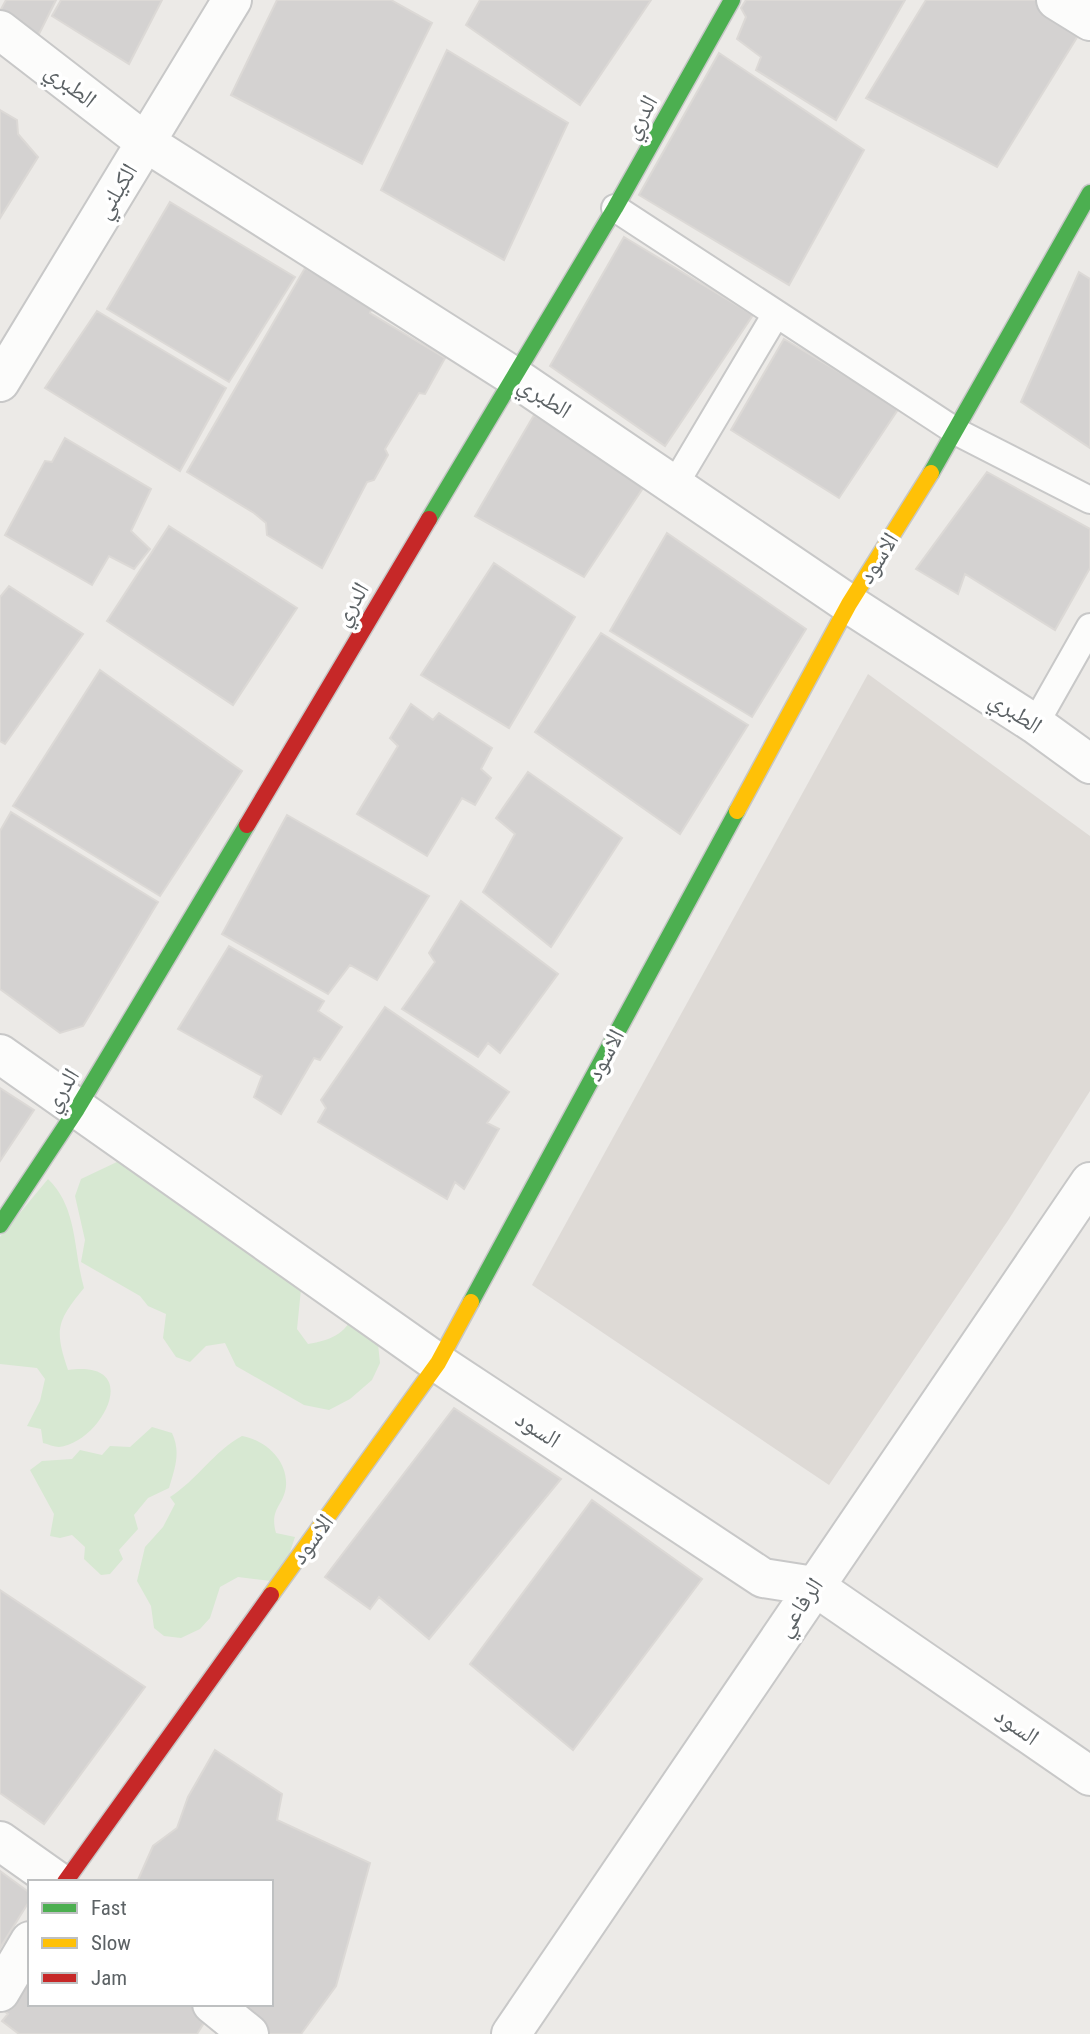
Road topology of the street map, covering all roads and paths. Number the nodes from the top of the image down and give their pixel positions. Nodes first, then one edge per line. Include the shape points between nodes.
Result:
1 (232, 0) edge
2 (732, 0) edge
3 (1056, 0) edge
4 (1090, 21) edge
5 (0, 30) edge
6 (145, 142) junction
7 (1090, 192) edge
8 (615, 208) junction
9 (776, 314) junction
10 (513, 376) junction
11 (0, 382) edge
12 (957, 432) junction
13 (675, 484) junction
14 (1090, 500) edge
15 (849, 604) junction
16 (1090, 627) edge
17 (1035, 724) junction
18 (1090, 764) edge
19 (0, 1054) edge
20 (77, 1109) junction
21 (1090, 1182) edge
22 (0, 1224) edge
23 (438, 1363) junction
24 (814, 1586) junction
25 (1090, 1776) edge
26 (0, 1841) edge
27 (55, 1880) edge
28 (66, 1880) edge
29 (28, 1944) edge
30 (0, 1992) edge
31 (214, 2006) edge
32 (249, 2034) edge
33 (511, 2034) edge

1 - 6 street, الكيلني
2 - 8 street, الدري
3 - 4 street
5 - 6 street, الطبري
6 - 10 street, الطبري
6 - 11 street, الكيلني
7 - 12 street, الاسود
8 - 9 lane
8 - 10 street, الدري
9 - 12 lane
9 - 13 lane
10 - 13 street, الطبري
10 - 20 street, الدري
12 - 14 lane
12 - 15 street, الاسود
13 - 15 street, الطبري
15 - 17 street, الطبري
15 - 23 street, الاسود
16 - 17 lane
17 - 18 street, الطبري
19 - 20 street, السود
20 - 22 street, الدري
20 - 23 street, السود
21 - 24 street, الرفاعي
23 - 24 street, السود via 763,1578
23 - 28 street, الاسود
24 - 25 street, السود
24 - 33 street, الرفاعي
26 - 27 street
29 - 30 street
31 - 32 street

